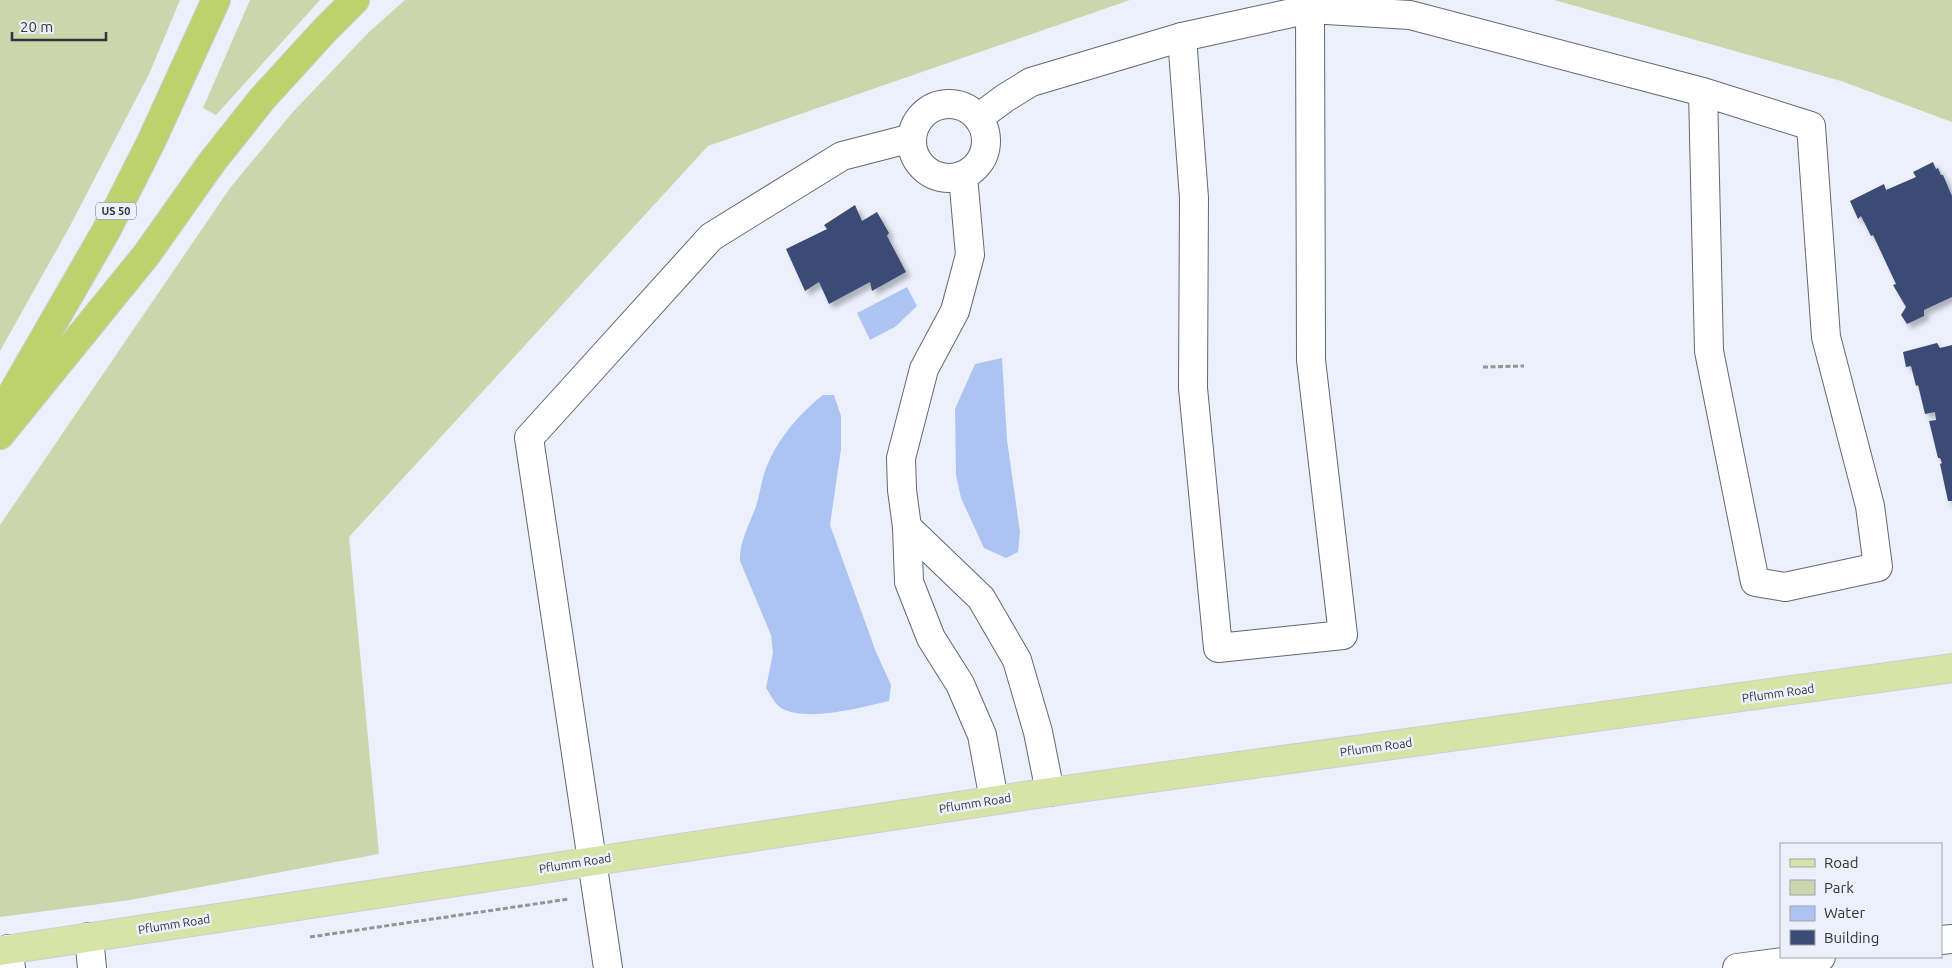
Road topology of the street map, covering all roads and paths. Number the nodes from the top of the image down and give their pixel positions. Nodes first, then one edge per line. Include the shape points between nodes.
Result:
1 (216, 0) edge
2 (355, 0) edge
3 (1310, 9) junction
4 (1182, 37) junction
5 (1703, 92) junction
6 (978, 118) junction
7 (912, 138) junction
8 (963, 176) junction
9 (1524, 366) dead end
10 (1483, 367) dead end
11 (0, 414) edge
12 (0, 434) edge
13 (907, 527) junction
14 (1952, 668) edge
15 (1050, 792) junction
16 (994, 800) junction
17 (591, 860) junction
18 (597, 895) junction
19 (89, 937) junction
20 (304, 938) dead end
21 (6, 956) edge
22 (1813, 958) edge
23 (92, 968) edge
24 (608, 968) edge
25 (1737, 968) edge

1 - 11 highway, US 50 via 106,231
2 - 12 highway via 262,99 212,162 147,254
3 - 4 street
3 - 4 street via 1311,360 1342,635 1218,648 1193,388 1194,198
3 - 5 street via 1410,15
4 - 6 street via 1031,82
5 - 5 street via 1811,126 1826,337 1870,506 1878,567 1785,587 1755,582 1709,352
6 - 7 street via 962,106 950,104 933,108 922,116
6 - 8 street via 984,129 984,155 974,170
7 - 8 street via 918,162 928,171 939,177
7 - 17 street via 842,156 710,237 529,438
8 - 13 street via 970,255 955,311 924,369 901,458
9 - 10 path
13 - 15 street via 981,598 1017,660 1038,732
13 - 16 street via 909,582 931,638 960,684 982,735
14 - 15 main road, Pflumm Road
15 - 16 main road, Pflumm Road
16 - 17 main road, Pflumm Road
17 - 18 street
17 - 19 main road, Pflumm Road
18 - 20 path
18 - 24 street
19 - 21 main road, Pflumm Road
19 - 23 street
22 - 25 street

